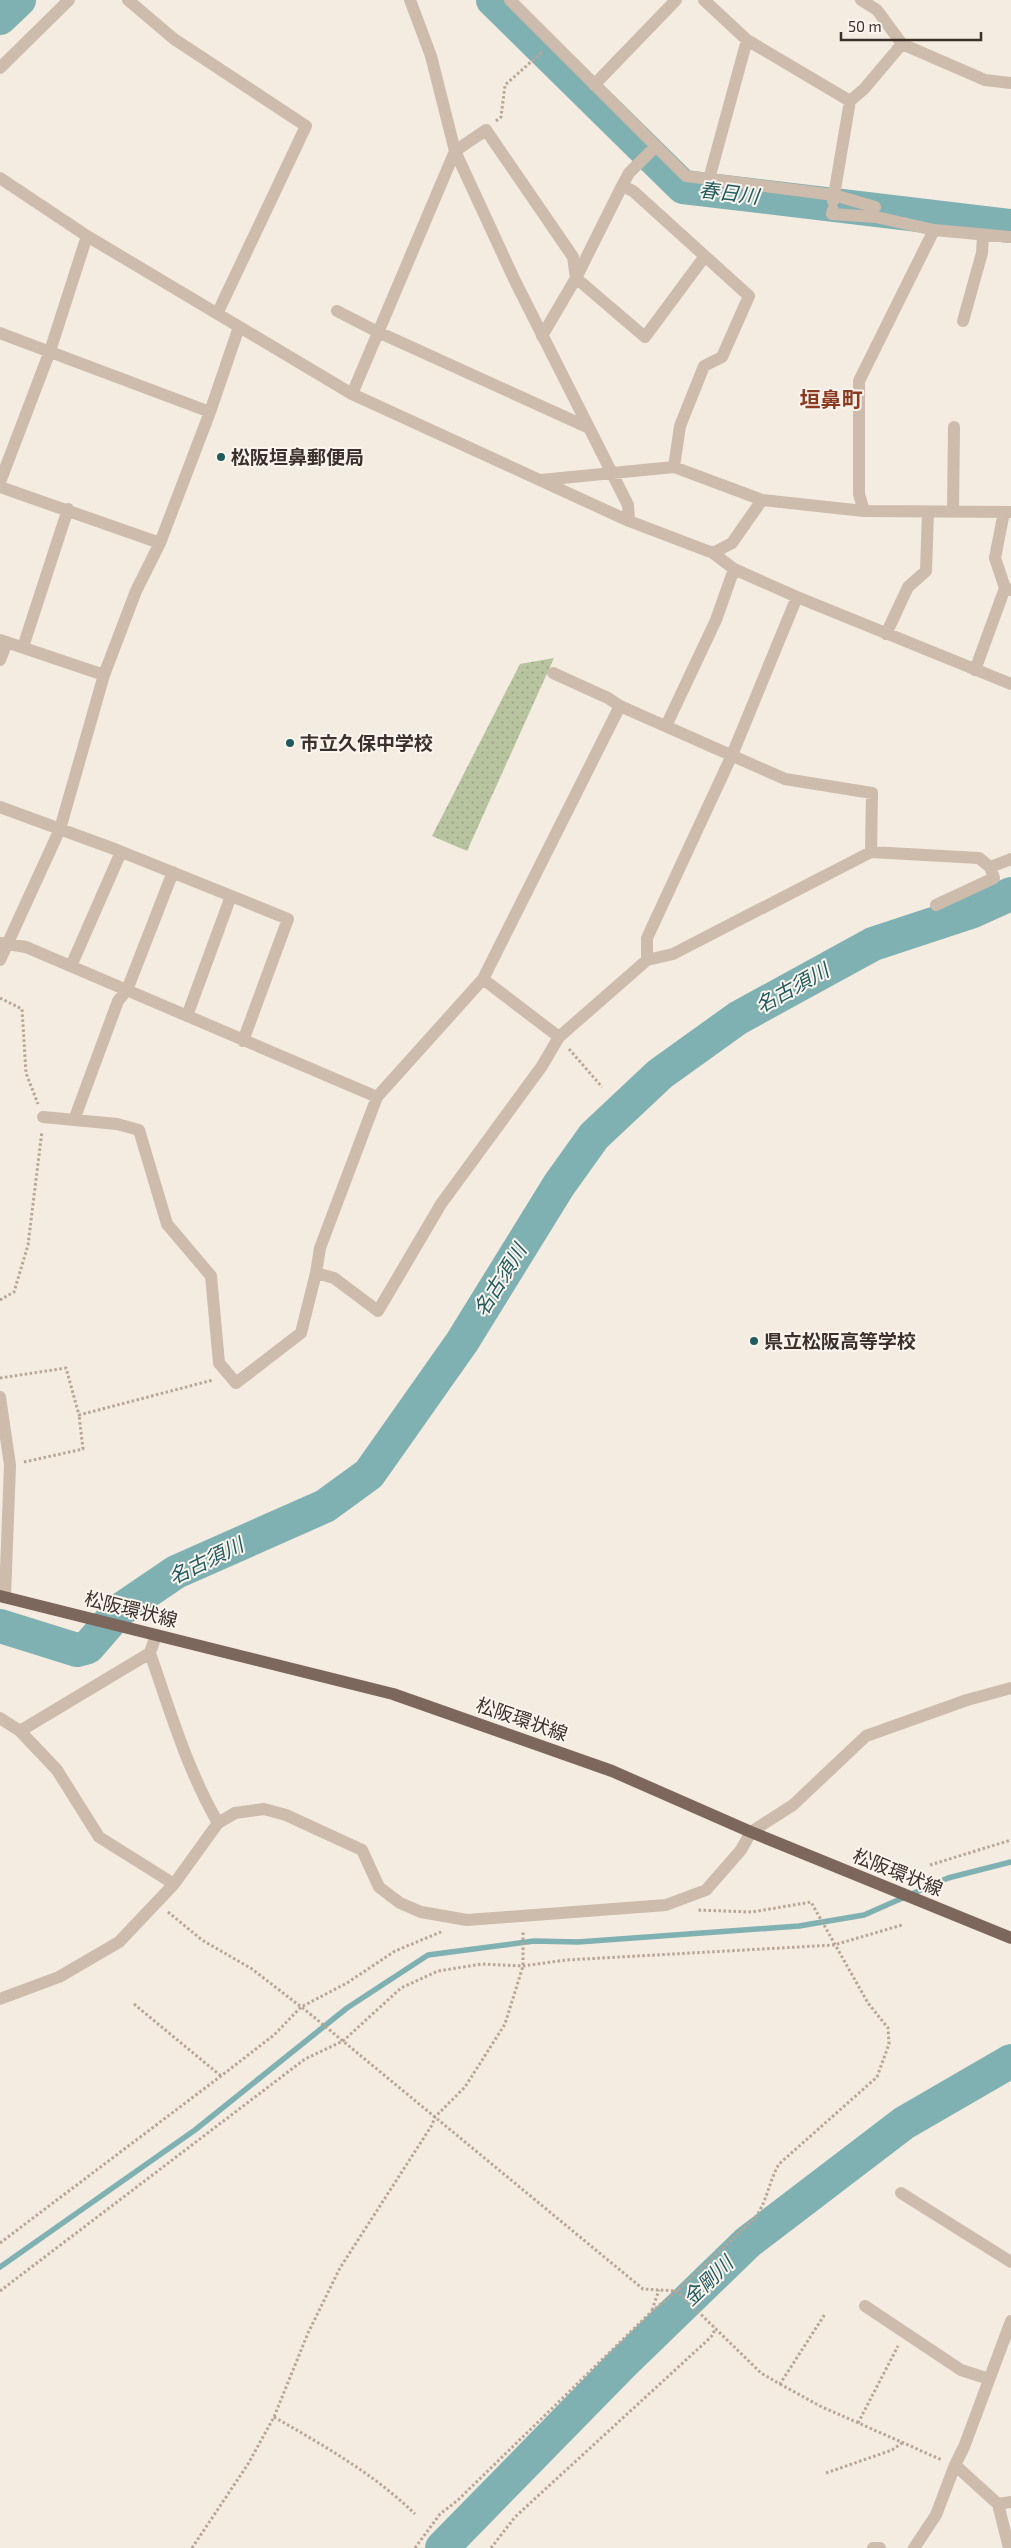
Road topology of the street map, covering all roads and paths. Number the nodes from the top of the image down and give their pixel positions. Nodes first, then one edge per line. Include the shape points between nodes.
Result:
1 (69, 0) edge
2 (128, 0) edge
3 (410, 0) edge
4 (510, 0) edge
5 (676, 0) edge
6 (704, 0) edge
7 (861, 0) edge
8 (746, 40) junction
9 (553, 43) junction
10 (902, 44) junction
11 (0, 68) edge
12 (1011, 83) edge
13 (594, 84) junction
14 (850, 101) junction
15 (486, 130) junction
16 (656, 146) junction
17 (455, 151) junction
18 (0, 178) edge
19 (708, 179) junction
20 (622, 186) junction
21 (833, 202) junction
22 (875, 207) dead end
23 (934, 230) junction
24 (983, 234) junction
25 (87, 236) junction
26 (1011, 237) edge
27 (705, 256) junction
28 (576, 278) junction
29 (337, 311) dead end
30 (218, 312) junction
31 (963, 321) dead end
32 (239, 327) junction
33 (378, 332) junction
34 (0, 333) edge
35 (542, 336) junction
36 (50, 351) junction
37 (352, 394) junction
38 (210, 412) junction
39 (587, 427) junction
40 (954, 427) dead end
41 (674, 467) junction
42 (610, 472) junction
43 (540, 480) junction
44 (0, 482) edge
45 (0, 487) edge
46 (762, 500) junction
47 (68, 509) junction
48 (864, 511) junction
49 (928, 512) junction
50 (953, 512) junction
51 (1008, 512) edge
52 (629, 521) junction
53 (160, 543) junction
54 (713, 553) junction
55 (734, 569) junction
56 (1008, 589) edge
57 (797, 597) junction
58 (886, 634) junction
59 (3, 641) edge
60 (23, 647) junction
61 (0, 660) edge
62 (975, 670) junction
63 (553, 673) dead end
64 (104, 675) junction
65 (1011, 684) edge
66 (620, 706) junction
67 (666, 726) junction
68 (732, 755) junction
69 (0, 807) edge
70 (60, 829) junction
71 (121, 852) junction
72 (871, 852) junction
73 (1011, 859) edge
74 (990, 867) junction
75 (173, 872) junction
76 (231, 896) junction
77 (936, 905) dead end
78 (4, 945) edge
79 (0, 960) edge
80 (647, 960) junction
81 (71, 966) junction
82 (483, 980) junction
83 (127, 990) junction
84 (0, 998) edge
85 (186, 1016) junction
86 (559, 1037) junction
87 (243, 1041) junction
88 (602, 1087) dead end
89 (377, 1098) junction
90 (43, 1117) junction
91 (74, 1120) junction
92 (316, 1273) junction
93 (0, 1300) edge
94 (219, 1363) junction
95 (0, 1378) edge
96 (0, 1397) edge
97 (79, 1415) junction
98 (10, 1465) junction
99 (3, 1597) edge
100 (156, 1635) junction
101 (150, 1653) junction
102 (1011, 1688) edge
103 (0, 1718) edge
104 (20, 1731) junction
105 (218, 1823) junction
106 (751, 1832) junction
107 (1011, 1840) edge
108 (930, 1865) dead end
109 (174, 1884) junction
110 (158, 1904) junction
111 (666, 1905) junction
112 (523, 1916) junction
113 (466, 1920) junction
114 (902, 1925) dead end
115 (1011, 1938) edge
116 (834, 1945) junction
117 (523, 1966) junction
118 (0, 1999) edge
119 (134, 2004) dead end
120 (301, 2007) junction
121 (343, 2041) junction
122 (221, 2076) junction
123 (435, 2117) junction
124 (902, 2193) dead end
125 (0, 2243) edge
126 (1011, 2262) edge
127 (659, 2290) junction
128 (678, 2291) junction
129 (0, 2292) edge
130 (865, 2306) dead end
131 (652, 2311) junction
132 (825, 2314) dead end
133 (1011, 2321) edge
134 (716, 2328) junction
135 (904, 2333) junction
136 (989, 2379) junction
137 (780, 2384) junction
138 (274, 2417) junction
139 (858, 2424) junction
140 (902, 2443) junction
141 (955, 2465) junction
142 (826, 2472) dead end
143 (1011, 2502) edge
144 (998, 2504) junction
145 (415, 2514) dead end
146 (192, 2548) edge
147 (415, 2548) edge
148 (492, 2548) edge
149 (873, 2548) edge
150 (880, 2548) edge
151 (914, 2548) edge
152 (1009, 2548) edge

1 - 11 street
2 - 30 street via 174,39 306,126
3 - 17 street via 431,56
4 - 9 street
5 - 13 street
6 - 8 street
7 - 10 street via 877,10
8 - 14 street
8 - 19 street
9 - 13 street
9 - 15 path via 504,85 501,117
10 - 12 street via 985,80
10 - 14 street via 864,90
13 - 16 street
14 - 21 street
15 - 17 street
15 - 28 street via 573,257
16 - 19 street via 686,176
16 - 20 street via 629,173
17 - 33 street
17 - 35 street
18 - 25 street
19 - 21 street
20 - 27 street via 633,191
20 - 28 street
21 - 22 street
21 - 23 street via 832,214 876,218
23 - 24 street
23 - 48 street via 858,381 858,494
24 - 26 street
24 - 31 street via 982,253
25 - 30 street
25 - 36 street
27 - 28 street via 645,337
27 - 41 street via 749,296 722,357 704,366 680,426
28 - 35 street
29 - 33 street
30 - 32 street
32 - 37 street
32 - 38 street
33 - 37 street
33 - 39 street
34 - 36 street
35 - 39 street
36 - 38 street
36 - 44 street
37 - 43 street
38 - 53 street
39 - 42 street
40 - 50 street
41 - 42 street
41 - 46 street
42 - 43 street
42 - 52 street via 628,505
43 - 52 street
45 - 47 street
46 - 48 street
46 - 54 street via 732,543
47 - 53 street
47 - 60 street
48 - 49 street
49 - 50 street
49 - 58 street via 926,572 908,587
50 - 51 street
51 - 56 street via 995,558
52 - 54 street
53 - 64 street via 136,591
54 - 55 street
55 - 57 street
55 - 67 street via 716,620
56 - 62 street
57 - 58 street
57 - 68 street
58 - 62 street
59 - 60 street
59 - 61 street
60 - 64 street
62 - 65 street
63 - 66 street
64 - 70 street
66 - 67 street
66 - 82 street
67 - 68 street
68 - 72 street via 785,779 872,793
68 - 80 street via 647,938
69 - 70 street
70 - 71 street
70 - 78 street
71 - 75 street
71 - 81 street
72 - 74 street via 978,858
72 - 80 street via 672,954
73 - 74 street
74 - 77 street via 994,878
75 - 76 street
75 - 83 street
76 - 85 street
76 - 87 street via 288,919
78 - 79 street
78 - 81 street via 26,947
80 - 86 street
81 - 83 street
82 - 86 street
82 - 89 street
83 - 85 street
83 - 91 street via 118,1001
84 - 90 path via 22,1009 26,1073
85 - 87 street
86 - 88 path
86 - 92 street via 542,1066 441,1204 378,1312 334,1278
87 - 89 street
89 - 92 street via 320,1248
90 - 91 street
90 - 93 path via 28,1245 14,1292
91 - 94 street via 117,1124 139,1130 167,1224 211,1276
92 - 94 street via 301,1333 236,1383
94 - 97 path via 213,1381
95 - 97 path via 66,1368
96 - 98 street
97 - 98 path via 83,1449
98 - 99 street
99 - 100 main road, 松阪環状線
100 - 101 street
100 - 106 main road, 松阪環状線 via 393,1694 612,1771
101 - 104 street
101 - 105 street via 185,1755
102 - 106 street via 866,1736 793,1805
103 - 104 street
104 - 109 street via 57,1770 99,1837
105 - 109 street
105 - 113 street via 235,1813 264,1809 286,1815 362,1850 379,1886 400,1903 421,1912
106 - 111 street via 741,1850 706,1890
106 - 115 main road, 松阪環状線
107 - 108 path
109 - 110 street
110 - 118 street via 120,1942 59,1977
110 - 120 path via 202,1940 252,1968
111 - 112 street
111 - 116 path via 708,1912 752,1912 811,1902
112 - 113 street
112 - 117 path
113 - 120 path via 395,1951
114 - 116 path
116 - 117 path via 566,1960
116 - 128 path via 868,2003 888,2028 889,2044 876,2077 779,2164 770,2178 762,2207 754,2218
117 - 121 path via 482,1964 438,1971 401,1988
117 - 123 path via 505,2024 465,2087
119 - 122 path
120 - 121 path
120 - 122 path via 274,2035
121 - 123 path
121 - 129 path via 305,2059
122 - 125 path
123 - 127 path via 643,2289
123 - 138 path via 340,2268 308,2333
124 - 126 street
127 - 128 path
127 - 131 path
128 - 131 path
128 - 134 path
130 - 135 street
131 - 147 path via 440,2514
132 - 137 path
133 - 136 street
134 - 137 path via 761,2373
134 - 148 path via 711,2337 515,2517
135 - 136 street via 960,2370
135 - 139 path
136 - 141 street
137 - 139 path
138 - 145 path via 372,2477
138 - 146 path via 248,2464
139 - 140 path
140 - 141 path
140 - 142 path via 892,2450
141 - 144 street
141 - 151 street via 936,2515
143 - 144 street
144 - 152 street
149 - 150 street

